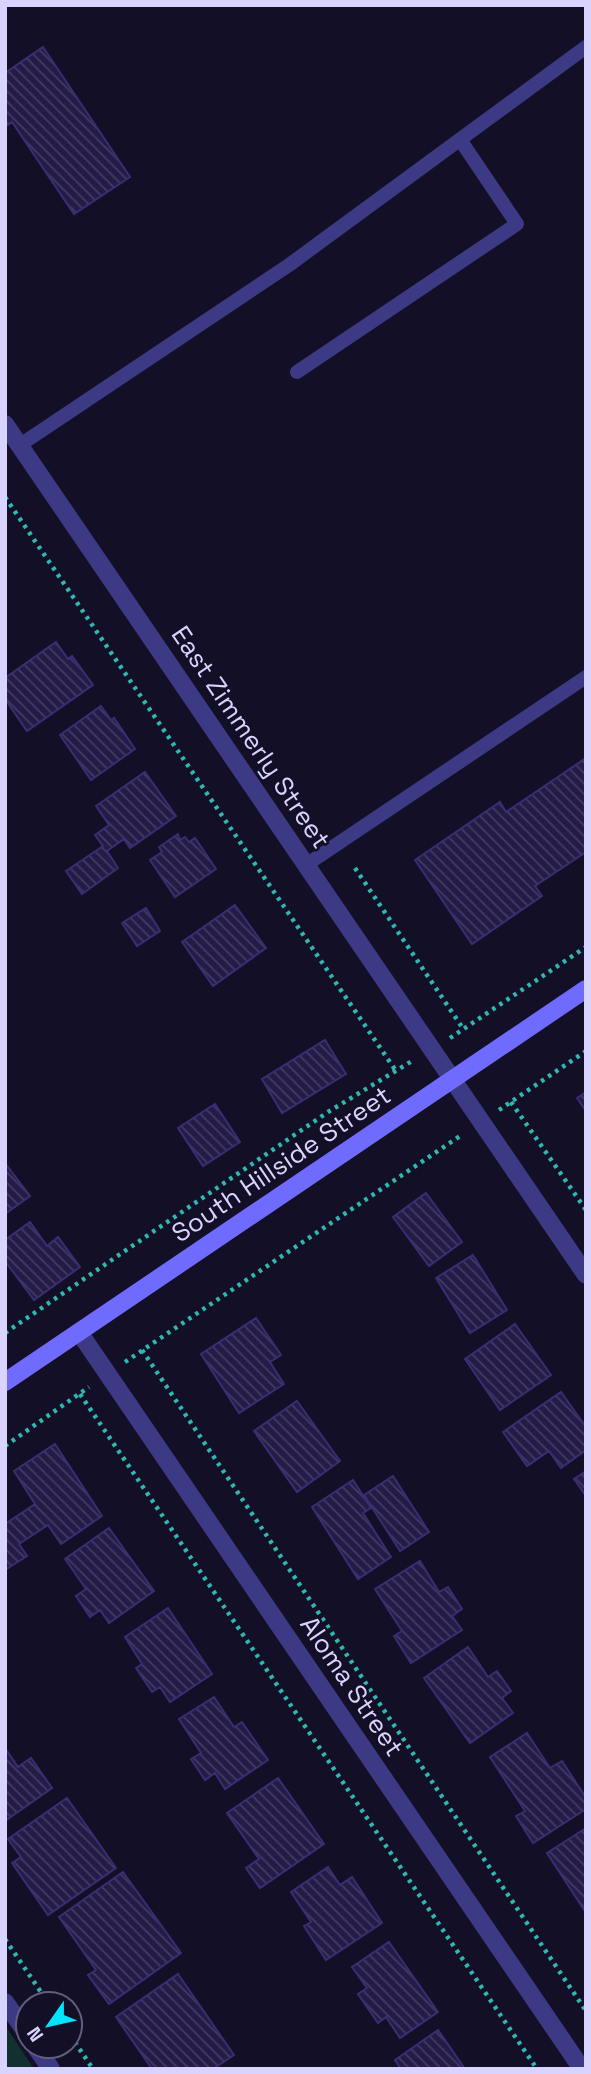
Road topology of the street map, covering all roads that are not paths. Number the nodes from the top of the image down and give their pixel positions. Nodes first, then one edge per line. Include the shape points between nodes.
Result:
1 (586, 47) edge
2 (461, 141) junction
3 (297, 372) dead end
4 (5, 424) edge
5 (20, 445) junction
6 (586, 677) edge
7 (306, 865) junction
8 (586, 989) edge
9 (451, 1080) junction
10 (586, 1275) edge
11 (79, 1332) junction
12 (5, 1382) edge
13 (582, 2069) edge

1 - 2 lane
2 - 3 lane via 517,224
2 - 5 lane via 289,265
4 - 5 street, East Zimmerly Street
5 - 7 street, East Zimmerly Street
6 - 7 lane
7 - 9 street, East Zimmerly Street
8 - 9 main road, South Hillside Street
9 - 10 street, East Zimmerly Street
9 - 11 main road, South Hillside Street
11 - 12 main road, South Hillside Street
11 - 13 street, Aloma Street

